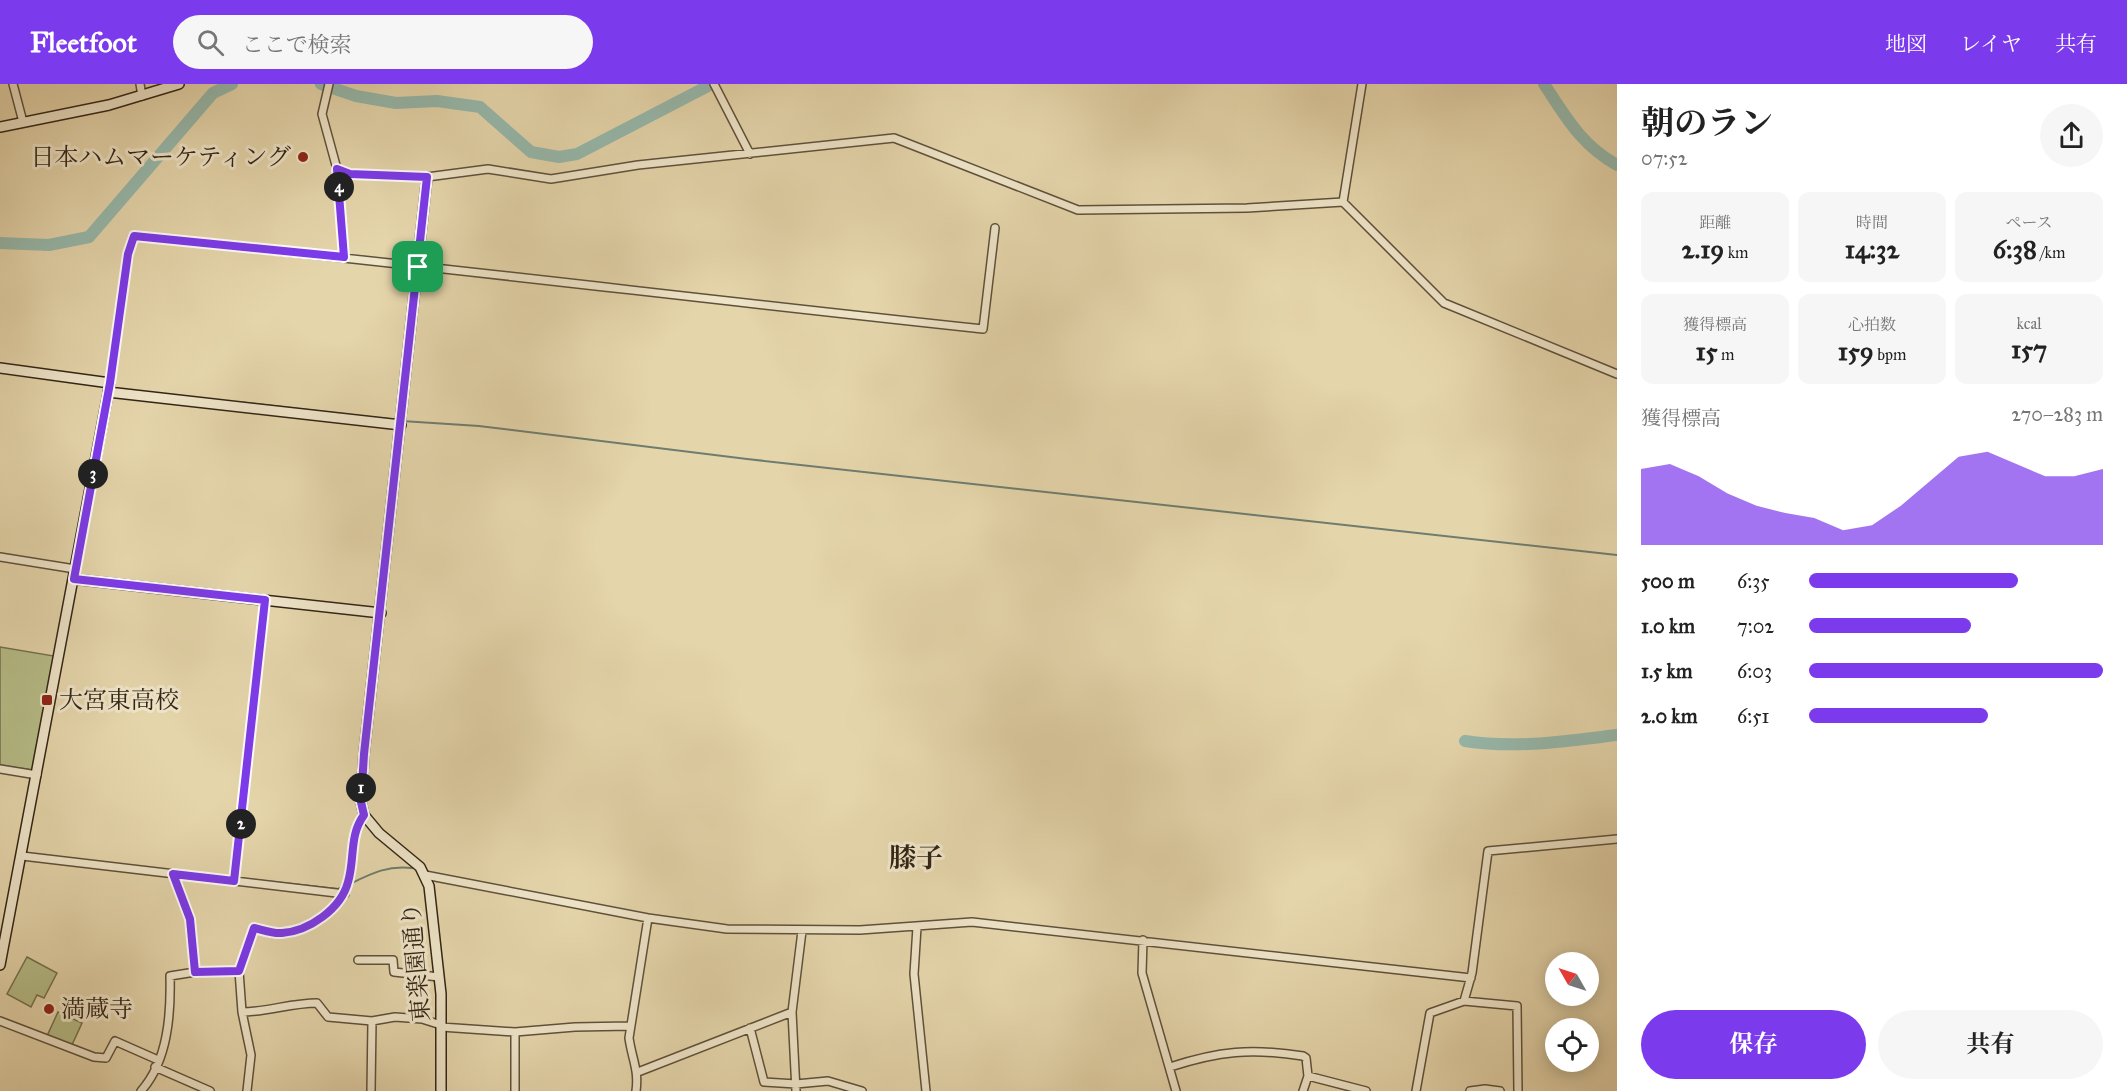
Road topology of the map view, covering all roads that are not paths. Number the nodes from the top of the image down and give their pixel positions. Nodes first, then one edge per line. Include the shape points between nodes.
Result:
1 (14, 84) edge
2 (140, 84) edge
3 (179, 84) edge
4 (329, 84) edge
5 (714, 84) edge
6 (1362, 84) edge
7 (142, 96) junction
8 (23, 122) junction
9 (0, 127) edge
10 (750, 154) junction
11 (337, 169) junction
12 (427, 177) junction
13 (1343, 202) junction
14 (995, 228) dead end
15 (344, 257) junction
16 (418, 267) junction
17 (0, 368) edge
18 (1617, 374) edge
19 (109, 388) junction
20 (401, 425) junction
21 (0, 558) edge
22 (74, 574) junction
23 (265, 600) junction
24 (381, 613) junction
25 (0, 769) edge
26 (37, 776) junction
27 (364, 815) junction
28 (1617, 839) edge
29 (22, 856) junction
30 (173, 874) junction
31 (425, 875) junction
32 (234, 881) junction
33 (345, 894) junction
34 (648, 918) junction
35 (917, 927) junction
36 (801, 931) junction
37 (1143, 940) junction
38 (2, 950) edge
39 (358, 960) dead end
40 (0, 965) edge
41 (239, 971) junction
42 (195, 972) junction
43 (439, 977) junction
44 (1471, 978) junction
45 (1464, 1001) junction
46 (242, 1012) junction
47 (792, 1012) junction
48 (372, 1021) junction
49 (0, 1022) edge
50 (441, 1026) junction
51 (630, 1026) junction
52 (750, 1028) junction
53 (515, 1032) junction
54 (157, 1064) junction
55 (1170, 1066) junction
56 (638, 1072) junction
57 (1308, 1076) junction
58 (796, 1087) edge
59 (141, 1091) edge
60 (210, 1091) edge
61 (247, 1091) edge
62 (371, 1091) edge
63 (441, 1091) edge
64 (515, 1091) edge
65 (636, 1091) edge
66 (862, 1091) edge
67 (926, 1091) edge
68 (1176, 1091) edge
69 (1303, 1091) edge
70 (1366, 1091) edge
71 (1416, 1091) edge
72 (1470, 1091) edge
73 (1500, 1091) edge
74 (1518, 1091) edge

1 - 8 street
2 - 7 street
3 - 7 street
4 - 11 street via 322,114
5 - 10 street
6 - 13 street
7 - 8 street
8 - 9 street
10 - 12 street via 550,179 488,170
10 - 13 street via 894,138 1078,210 1247,208
11 - 12 street via 350,174
11 - 15 street
12 - 16 street
13 - 18 street via 1444,303
14 - 16 street via 983,329
15 - 16 street
15 - 19 street via 134,236
16 - 20 street
17 - 19 street
19 - 20 street
19 - 22 street
20 - 24 street
21 - 22 street
22 - 23 street
22 - 26 street
23 - 24 street
23 - 32 street
24 - 27 street via 362,773
25 - 26 street
26 - 29 street
27 - 31 street, 東楽園通り
27 - 33 street via 357,825
28 - 44 street via 1488,851
29 - 30 street
29 - 38 street
30 - 32 street
30 - 42 street via 190,919
31 - 34 street
31 - 43 street, 東楽園通り via 432,899
32 - 33 street
33 - 41 street via 324,916 301,928 280,933 254,928
34 - 36 street via 727,929
34 - 51 street
35 - 36 street
35 - 37 street via 972,922
35 - 67 street via 914,975
36 - 47 street
37 - 44 street
37 - 55 street via 1142,973
38 - 40 street
39 - 43 street via 393,960 394,972
41 - 42 street
41 - 46 street
42 - 54 street via 170,976 171,1014
43 - 50 street, 東楽園通り
44 - 45 street
45 - 71 street via 1430,1013
45 - 74 street via 1517,1006
46 - 48 street via 317,1003 328,1017
46 - 61 street via 252,1055
47 - 52 street
47 - 58 street
48 - 50 street via 394,1017 422,1019
48 - 62 street
49 - 54 street via 94,1057 106,1058 115,1041
50 - 53 street
50 - 63 street, 東楽園通り
51 - 53 street
51 - 56 street via 632,1056
52 - 56 street
52 - 58 street via 764,1082
53 - 64 street
54 - 59 street
54 - 60 street
55 - 57 street via 1218,1053 1261,1052 1303,1056
55 - 68 street
56 - 65 street
57 - 69 street
57 - 70 street
58 - 66 street via 828,1081
72 - 73 street

